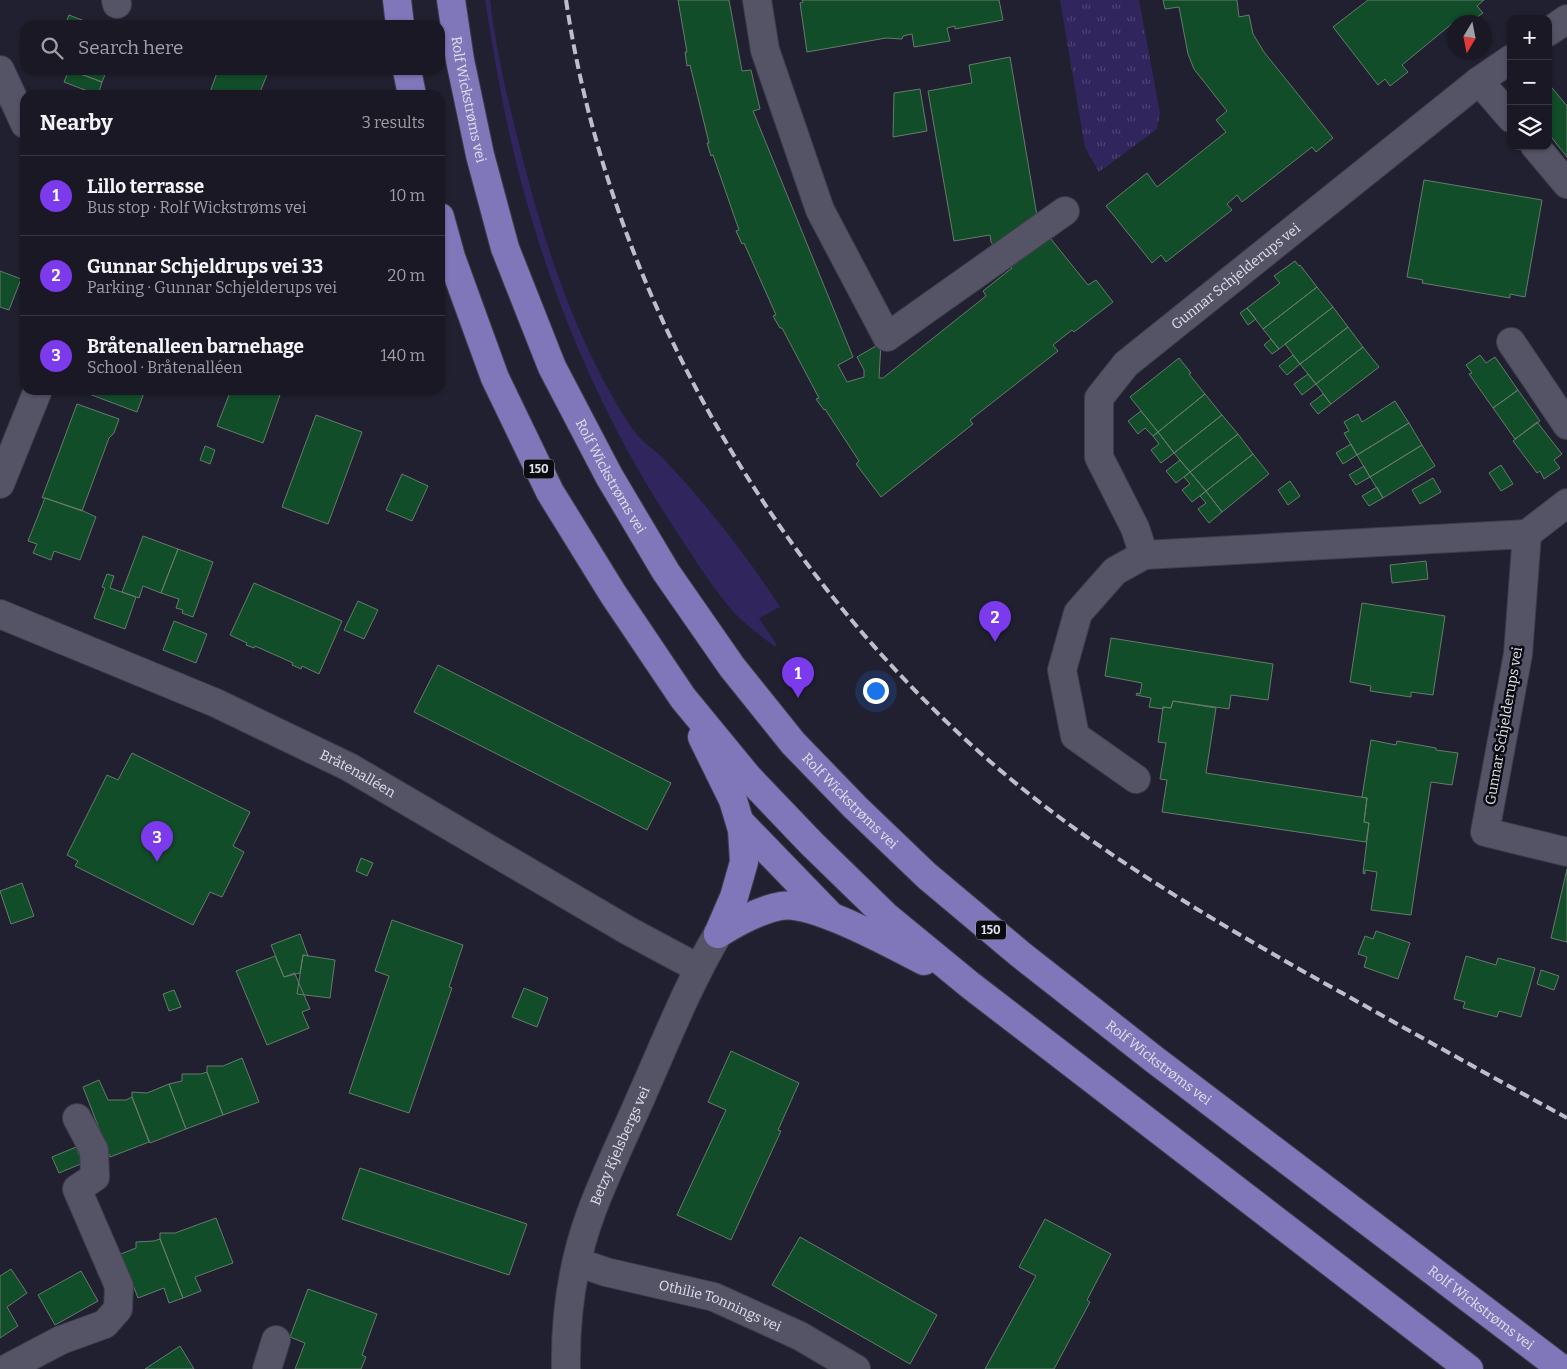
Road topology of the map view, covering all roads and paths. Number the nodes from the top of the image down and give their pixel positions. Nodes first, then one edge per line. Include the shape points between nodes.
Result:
1 (397, 0) edge
2 (451, 0) edge
3 (757, 0) edge
4 (1567, 19) edge
5 (399, 20) edge
6 (1552, 29) edge
7 (1508, 60) edge
8 (0, 70) edge
9 (408, 75) edge
10 (1479, 81) junction
11 (411, 90) edge
12 (20, 113) edge
13 (1507, 113) edge
14 (1538, 150) edge
15 (1567, 184) edge
16 (1065, 211) dead end
17 (445, 235) edge
18 (1511, 342) dead end
19 (36, 395) edge
20 (1567, 425) edge
21 (0, 484) edge
22 (1567, 503) edge
23 (1527, 534) junction
24 (1144, 555) junction
25 (0, 614) edge
26 (682, 698) junction
27 (1136, 779) dead end
28 (740, 822) junction
29 (1567, 852) edge
30 (831, 917) junction
31 (718, 934) junction
32 (698, 968) junction
33 (970, 984) junction
34 (77, 1118) dead end
35 (576, 1262) junction
36 (276, 1340) dead end
37 (6, 1369) edge
38 (266, 1369) edge
39 (566, 1369) edge
40 (856, 1369) edge
41 (1469, 1369) edge
42 (1562, 1369) edge

1 - 5 highway
2 - 42 highway, Rolf Wickstrøms vei / 150 via 480,155 505,248 552,367 609,476 666,572 732,667 793,743 927,876 1020,954
3 - 16 street via 765,50 820,210 887,337
4 - 6 street
7 - 10 street, Gunnar Schjelderups vei
8 - 12 street
9 - 11 highway
10 - 13 street
10 - 24 street, Gunnar Schjelderups vei via 1126,364 1099,398 1099,457 1135,528
14 - 15 street
17 - 26 highway, 150 via 495,378 550,492 612,594
18 - 20 street
19 - 21 street
22 - 23 street
23 - 24 street
23 - 29 street, Gunnar Schjelderups vei via 1518,654 1484,832
24 - 27 street via 1115,571 1078,613 1062,670 1075,736
25 - 32 street, Bråtenalléen via 216,704 349,767 627,930
26 - 28 highway, 150 via 733,800
26 - 33 highway, 150 via 748,777 812,844 886,916
28 - 30 highway, 150
28 - 31 highway, 150 via 744,862
30 - 31 highway, 150 via 783,906 752,915
30 - 33 highway, 150
31 - 32 street, Betzy Kjelsbergs vei
32 - 35 street, Betzy Kjelsbergs vei via 616,1152 590,1215
33 - 41 highway, 150
34 - 37 street via 94,1150 95,1177 77,1189 119,1286 118,1309 105,1324 61,1340
35 - 39 street, Betzy Kjelsbergs vei via 565,1333
35 - 40 street, Othilie Tonnings vei via 714,1297 800,1336
36 - 38 street

